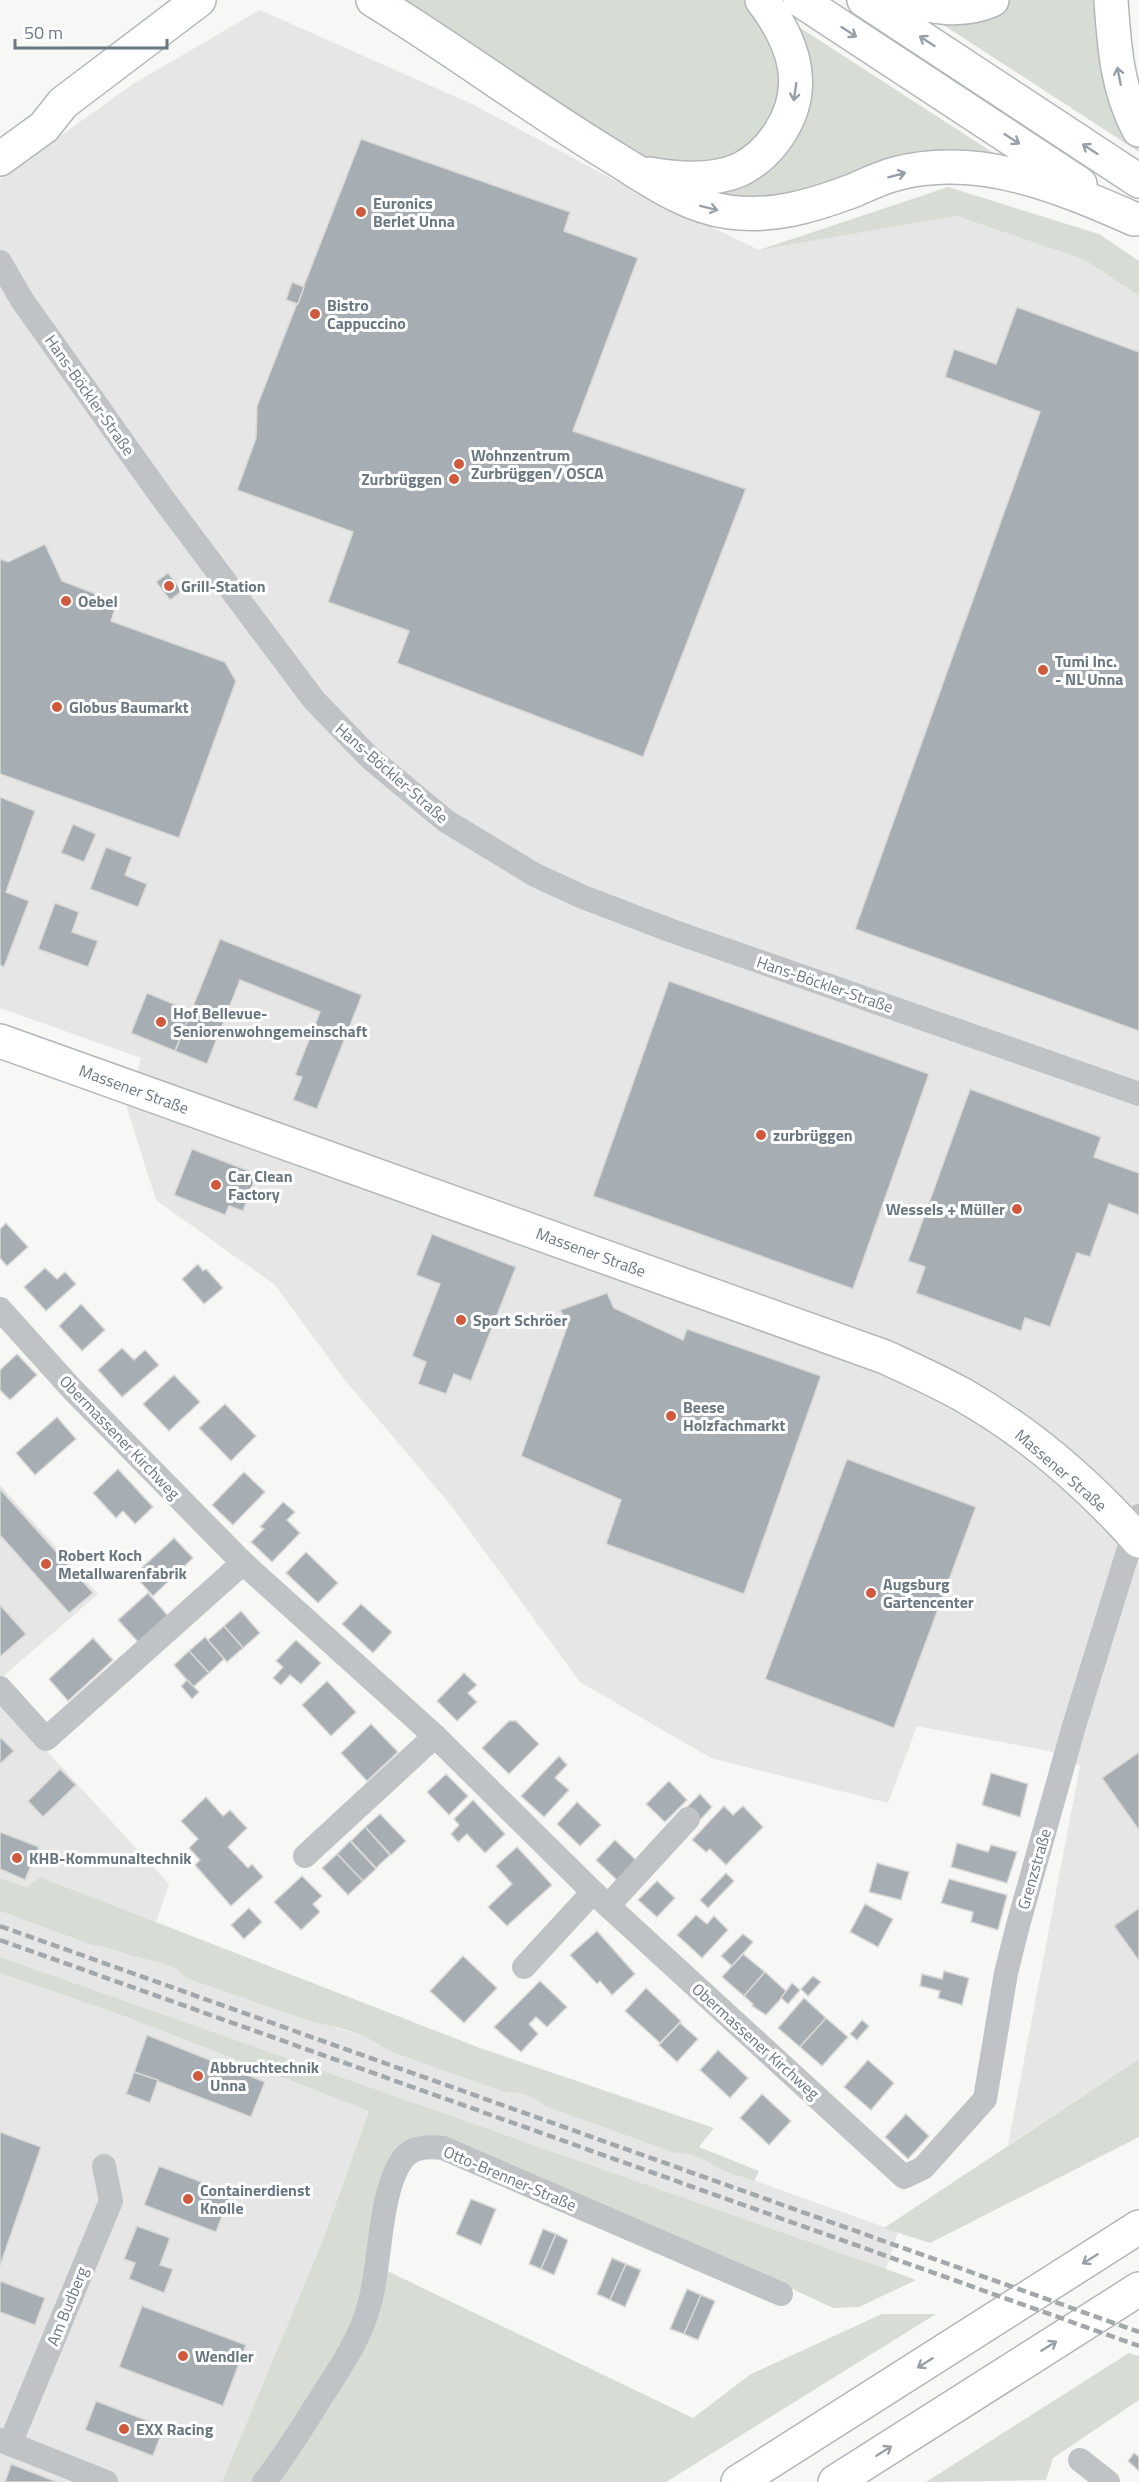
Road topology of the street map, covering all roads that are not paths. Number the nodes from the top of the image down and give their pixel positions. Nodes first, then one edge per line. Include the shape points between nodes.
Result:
1 (199, 0) edge
2 (762, 0) edge
3 (800, 0) edge
4 (864, 0) edge
5 (900, 0) edge
6 (992, 0) edge
7 (1111, 0) edge
8 (381, 3) edge
9 (63, 103) junction
10 (1139, 130) edge
11 (0, 138) edge
12 (0, 159) edge
13 (638, 172) junction
14 (1139, 181) edge
15 (1136, 221) edge
16 (0, 262) edge
17 (0, 279) edge
18 (22, 300) junction
19 (0, 1041) edge
20 (1139, 1094) edge
21 (0, 1310) edge
22 (1137, 1530) edge
23 (243, 1563) junction
24 (0, 1688) edge
25 (435, 1736) junction
26 (688, 1819) dead end
27 (305, 1856) dead end
28 (601, 1899) junction
29 (524, 1966) dead end
30 (104, 2166) dead end
31 (904, 2177) joint
32 (1139, 2228) edge
33 (1139, 2289) edge
34 (781, 2294) dead end
35 (5, 2442) edge
36 (1080, 2460) dead end
37 (106, 2482) edge
38 (264, 2482) edge
39 (738, 2482) edge
40 (835, 2482) edge
41 (1108, 2482) edge

1 - 9 main road
2 -> 13 main road via 788,41 796,69 796,93 787,122 774,141 759,158 738,170 710,177 674,178
3 -> 15 main road
14 -> 4 main road
5 - 6 main road via 942,8 971,7
10 -> 7 main road via 1125,102 1118,74
8 - 13 main road
9 - 11 main road via 33,115
9 - 12 main road via 44,127
13 -> 15 main road via 704,207 760,214 796,209 894,175 962,166 997,170 1057,188
16 - 18 street, Hans-Böckler-Straße
17 - 18 street, Hans-Böckler-Straße
18 - 20 street, Hans-Böckler-Straße via 161,496 314,700 370,758 446,821 535,875 583,897
19 - 22 main road, Massener Straße via 885,1357 964,1395 1002,1420
21 - 23 street, Obermassener Kirchweg
22 - 31 street, Grenzstraße via 1074,1726 1018,1925 985,2099 923,2168
23 - 24 street via 46,1739
23 - 25 street, Obermassener Kirchweg
25 - 27 street
25 - 28 street, Obermassener Kirchweg
26 - 28 street
28 - 29 street
28 - 31 street, Obermassener Kirchweg
30 - 35 street, Am Budberg via 111,2201
32 -> 39 main road
40 -> 33 main road
34 - 38 street, Otto-Brenner-Straße via 443,2148 419,2148 402,2159 389,2192 364,2324 282,2460
35 - 37 street
36 - 41 street

